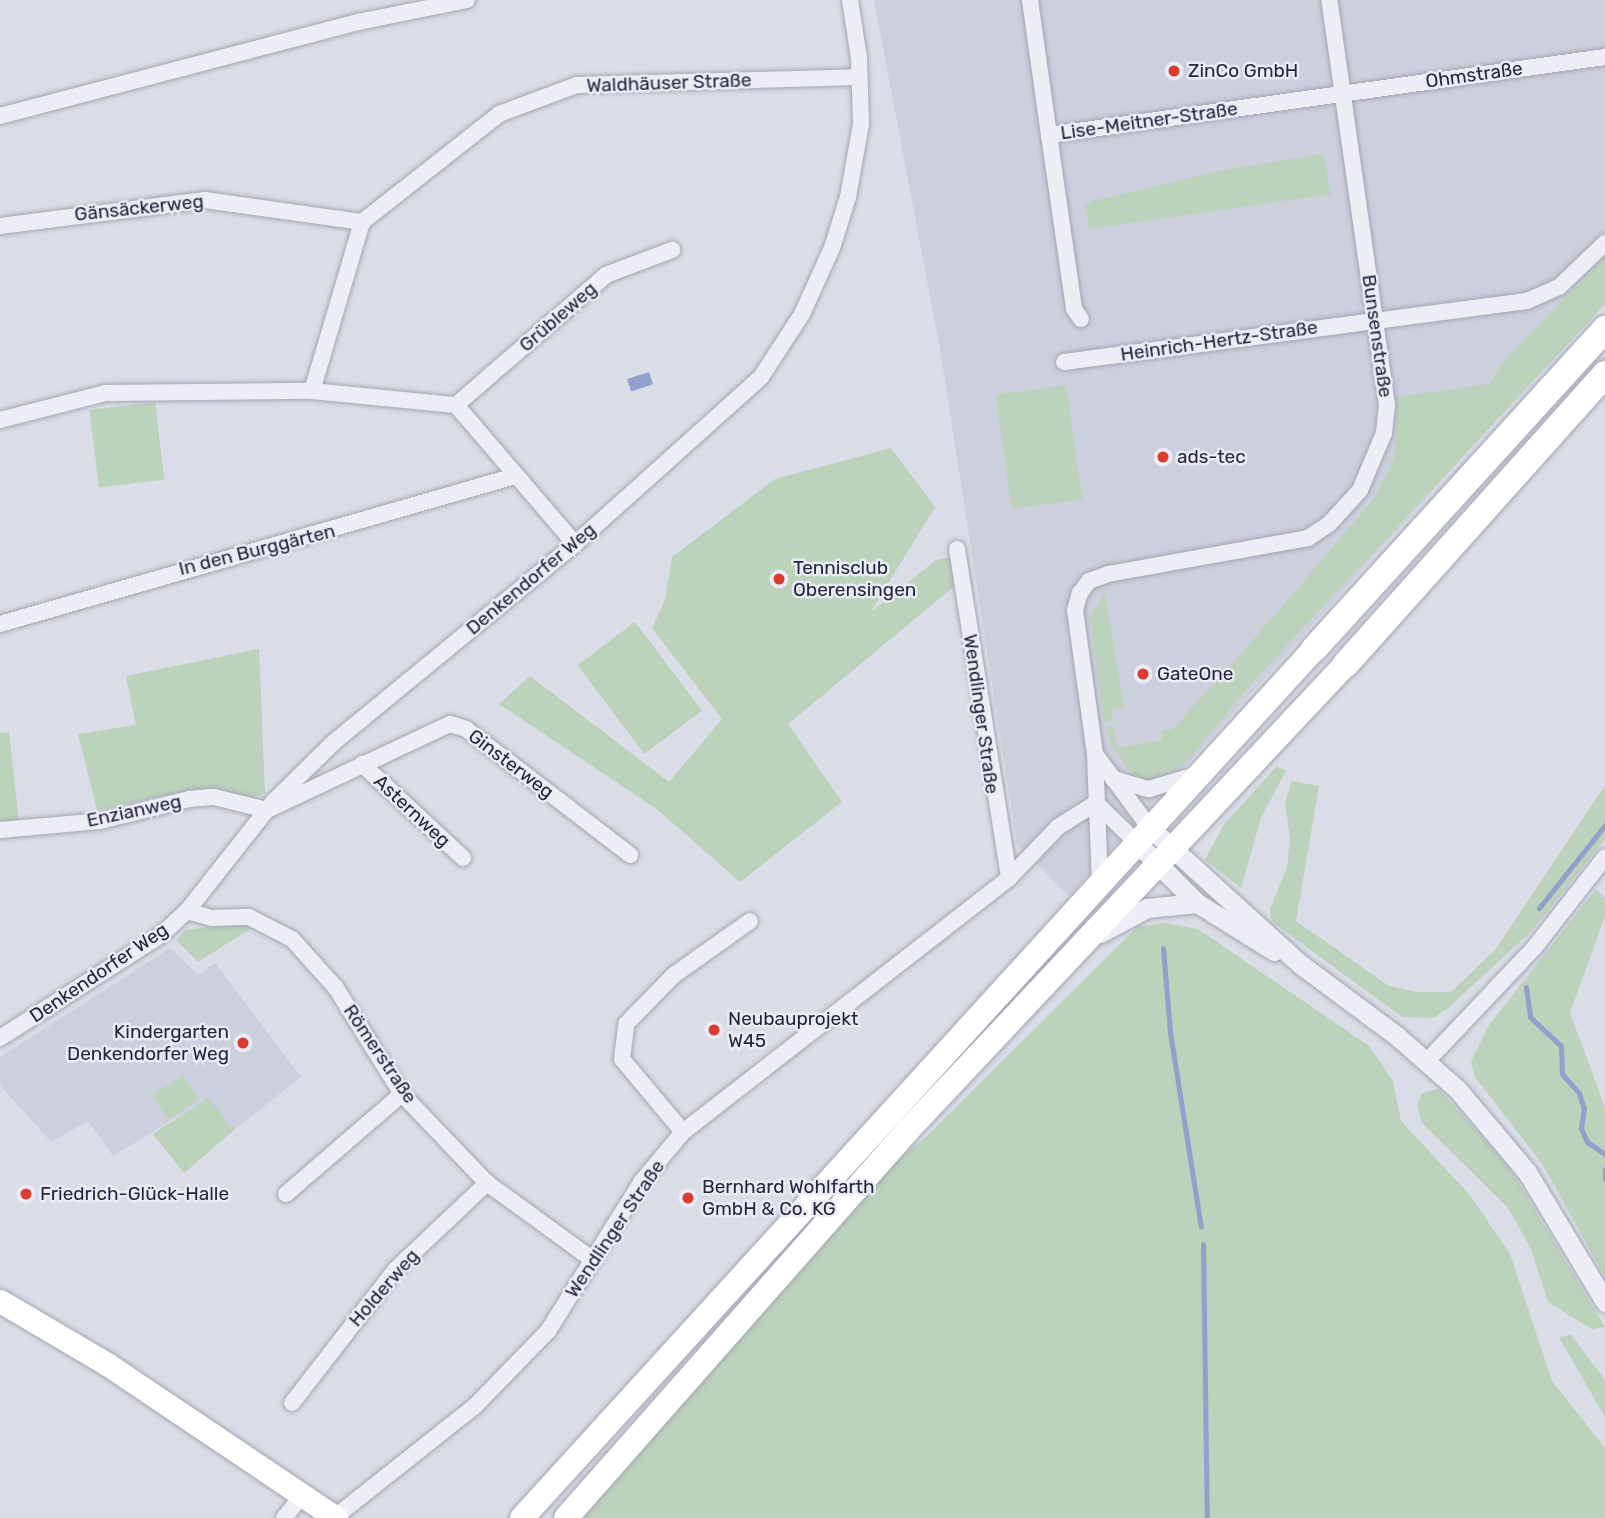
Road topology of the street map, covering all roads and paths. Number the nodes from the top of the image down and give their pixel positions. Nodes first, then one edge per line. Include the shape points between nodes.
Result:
1 (467, 0) edge
2 (850, 0) edge
3 (1030, 0) edge
4 (1329, 0) edge
5 (419, 4) edge
6 (1605, 57) edge
7 (859, 77) junction
8 (1342, 94) junction
9 (0, 116) edge
10 (1049, 135) junction
11 (362, 222) junction
12 (0, 226) edge
13 (1605, 243) edge
14 (672, 250) dead end
15 (1081, 319) dead end
16 (1375, 321) junction
17 (1605, 329) edge
18 (1064, 362) dead end
19 (1605, 374) edge
20 (312, 391) junction
21 (456, 405) junction
22 (0, 420) edge
23 (515, 476) junction
24 (575, 544) junction
25 (957, 549) dead end
26 (0, 624) edge
27 (1314, 649) joint
28 (1346, 664) joint
29 (1095, 754) junction
30 (362, 764) junction
31 (1202, 773) junction
32 (1113, 779) junction
33 (1096, 803) junction
34 (267, 810) junction
35 (0, 830) edge
36 (1143, 835) junction
37 (631, 855) dead end
38 (1605, 857) edge
39 (463, 858) dead end
40 (1167, 860) junction
41 (1009, 878) junction
42 (1100, 884) junction
43 (1197, 903) junction
44 (187, 911) junction
45 (750, 921) dead end
46 (1095, 936) junction
47 (1300, 964) junction
48 (0, 1038) edge
49 (1427, 1061) junction
50 (402, 1094) junction
51 (682, 1132) junction
52 (487, 1183) junction
53 (286, 1194) dead end
54 (593, 1260) junction
55 (0, 1301) edge
56 (1605, 1302) edge
57 (292, 1403) dead end
58 (300, 1498) junction
59 (335, 1517) edge
60 (284, 1518) edge
61 (522, 1518) edge
62 (566, 1518) edge

1 - 5 street
2 - 7 street, Denkendorfer Weg
3 - 10 street, Lise-Meitner-Straße
4 - 8 street, Bunsenstraße
5 - 9 street
6 - 8 street, Ohmstraße
7 - 11 street, Waldhäuser Straße via 577,85 499,114
7 - 24 street, Denkendorfer Weg via 861,124 848,197 832,248 802,314 761,377
8 - 10 street, Lise-Meitner-Straße
8 - 16 street, Bunsenstraße
10 - 15 street via 1073,309
11 - 12 street, Gänsäckerweg via 205,200
11 - 20 street
13 - 16 street, Heinrich-Hertz-Straße via 1546,296
14 - 21 street, Grübleweg via 606,275
16 - 18 street, Heinrich-Hertz-Straße
16 - 29 street, Bunsenstraße via 1387,405 1384,433 1360,490 1329,523 1308,538 1287,545 1108,574 1089,581 1080,593 1076,628
17 - 27 highway
19 - 28 highway
20 - 21 street
20 - 22 street via 105,393
21 - 23 street
23 - 24 street
23 - 26 street, In den Burggärten
24 - 34 street, Denkendorfer Weg via 334,742
25 - 41 street, Wendlinger Straße
27 - 31 main road
28 - 40 main road
29 - 32 street, Bunsenstraße
29 - 33 street, Bunsenstraße
30 - 34 street, Ginsterweg
30 - 37 street, Ginsterweg via 432,730 450,724 466,729
30 - 39 street, Asternweg
31 - 32 street via 1149,789
31 - 36 main road
32 - 36 street, Bunsenstraße
33 - 36 street
33 - 41 street, Wendlinger Straße via 1058,827
33 - 42 street, Bunsenstraße
34 - 35 street, Enzianweg via 214,797 100,821
34 - 44 street, Denkendorfer Weg
36 - 40 street
36 - 42 main road
38 - 49 street via 1534,948
40 - 43 street
40 - 46 main road
40 - 47 street
41 - 51 street, Wendlinger Straße
42 - 61 main road
43 - 46 street via 1147,908
43 - 47 street
44 - 48 street, Denkendorfer Weg via 161,935
44 - 50 street, Römerstraße via 212,918 249,916 292,939 336,988
45 - 51 street via 674,975 626,1024 622,1059
46 - 62 main road via 860,1183
47 - 49 street
49 - 56 street via 1496,1131 1527,1172
50 - 52 street, Römerstraße
50 - 53 street
51 - 54 street, Wendlinger Straße via 642,1181
52 - 54 street, Römerstraße
52 - 57 street, Holderweg via 395,1270
54 - 59 street, Wendlinger Straße via 548,1331 475,1406
55 - 58 main road, Wendlinger Straße via 107,1364
58 - 59 main road, Wendlinger Straße
58 - 60 street

